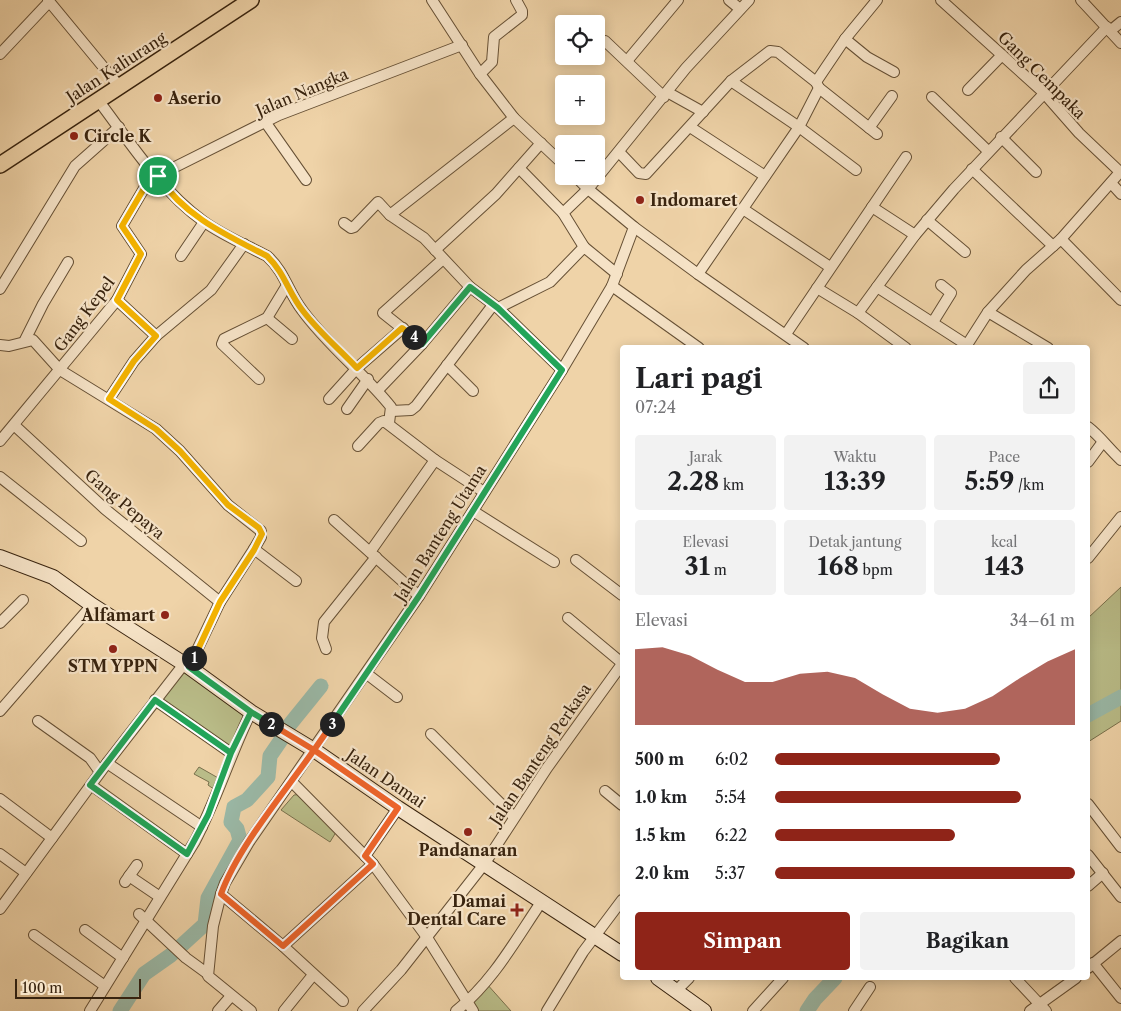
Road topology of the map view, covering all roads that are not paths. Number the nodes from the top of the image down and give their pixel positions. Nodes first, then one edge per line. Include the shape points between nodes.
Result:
1 (251, 0) edge
2 (432, 0) edge
3 (516, 0) edge
4 (678, 0) edge
5 (729, 0) edge
6 (749, 0) edge
7 (877, 0) edge
8 (941, 0) edge
9 (1081, 0) edge
10 (48, 1) edge
11 (740, 9) junction
12 (1121, 22) edge
13 (1108, 29) junction
14 (845, 39) junction
15 (605, 41) dead end
16 (1121, 44) edge
17 (462, 45) junction
18 (0, 54) edge
19 (1002, 55) junction
20 (627, 61) junction
21 (894, 72) dead end
22 (480, 74) junction
23 (731, 81) junction
24 (817, 85) junction
25 (119, 86) junction
26 (968, 90) dead end
27 (1043, 92) junction
28 (666, 94) junction
29 (892, 96) dead end
30 (932, 97) dead end
31 (98, 100) junction
32 (704, 112) junction
33 (514, 118) junction
34 (266, 122) junction
35 (119, 127) junction
36 (690, 127) junction
37 (799, 127) junction
38 (1001, 137) junction
39 (541, 144) junction
40 (988, 151) junction
41 (619, 152) junction
42 (555, 157) edge
43 (906, 157) dead end
44 (0, 165) edge
45 (520, 168) junction
46 (972, 169) junction
47 (856, 170) dead end
48 (1036, 172) dead end
49 (1120, 172) edge
50 (158, 176) junction
51 (766, 176) junction
52 (306, 180) dead end
53 (1111, 183) junction
54 (584, 185) edge
55 (588, 189) junction
56 (1121, 194) edge
57 (872, 207) junction
58 (743, 209) junction
59 (563, 213) junction
60 (390, 215) junction
61 (927, 220) junction
62 (204, 222) junction
63 (344, 223) dead end
64 (634, 227) junction
65 (915, 235) junction
66 (1057, 242) junction
67 (244, 244) junction
68 (584, 247) junction
69 (435, 250) junction
70 (965, 252) dead end
71 (181, 256) dead end
72 (443, 259) junction
73 (68, 262) dead end
74 (830, 267) junction
75 (617, 274) junction
76 (698, 274) junction
77 (284, 278) junction
78 (941, 285) dead end
79 (612, 286) junction
80 (470, 287) junction
81 (877, 287) junction
82 (817, 288) junction
83 (0, 289) edge
84 (117, 300) junction
85 (1121, 300) edge
86 (495, 307) junction
87 (988, 312) junction
88 (858, 313) junction
89 (267, 318) junction
90 (933, 322) junction
91 (402, 328) junction
92 (786, 334) junction
93 (156, 336) junction
94 (292, 339) dead end
95 (25, 340) junction
96 (0, 344) edge
97 (422, 344) junction
98 (695, 345) edge
99 (800, 345) edge
100 (901, 345) edge
101 (965, 345) edge
102 (967, 345) edge
103 (1043, 345) edge
104 (448, 365) junction
105 (357, 368) junction
106 (60, 370) junction
107 (562, 370) junction
108 (259, 379) dead end
109 (368, 380) junction
110 (378, 390) junction
111 (473, 390) dead end
112 (109, 399) junction
113 (329, 399) dead end
114 (347, 409) dead end
115 (392, 411) junction
116 (389, 423) junction
117 (14, 426) junction
118 (1090, 428) edge
119 (0, 441) edge
120 (1102, 443) junction
121 (358, 446) dead end
122 (1090, 459) edge
123 (436, 460) junction
124 (1121, 460) edge
125 (0, 477) edge
126 (484, 492) junction
127 (473, 511) junction
128 (1121, 517) edge
129 (334, 520) dead end
130 (81, 541) dead end
131 (254, 550) junction
132 (373, 555) junction
133 (1090, 556) edge
134 (0, 557) edge
135 (576, 560) dead end
136 (554, 562) dead end
137 (296, 581) dead end
138 (620, 594) edge
139 (419, 596) junction
140 (23, 600) dead end
141 (220, 602) junction
142 (92, 605) junction
143 (568, 618) dead end
144 (0, 622) edge
145 (326, 649) dead end
146 (620, 662) edge
147 (187, 666) junction
148 (620, 667) edge
149 (366, 674) junction
150 (397, 697) dead end
151 (155, 700) junction
152 (0, 711) edge
153 (251, 712) junction
154 (38, 721) dead end
155 (431, 734) dead end
156 (314, 750) junction
157 (231, 753) junction
158 (107, 763) junction
159 (100, 772) junction
160 (292, 782) junction
161 (90, 785) junction
162 (605, 791) dead end
163 (0, 799) edge
164 (620, 802) edge
165 (1090, 807) edge
166 (398, 808) junction
167 (514, 817) junction
168 (202, 827) junction
169 (52, 838) junction
170 (1121, 847) edge
171 (186, 853) junction
172 (0, 854) edge
173 (365, 856) junction
174 (1090, 857) edge
175 (485, 863) junction
176 (373, 864) junction
177 (136, 865) dead end
178 (26, 873) junction
179 (1103, 873) junction
180 (1090, 884) edge
181 (0, 889) edge
182 (221, 894) junction
183 (9, 896) junction
184 (159, 896) junction
185 (1121, 897) edge
186 (542, 901) junction
187 (620, 903) edge
188 (0, 909) edge
189 (144, 917) junction
190 (85, 930) dead end
191 (34, 935) dead end
192 (426, 936) junction
193 (595, 936) junction
194 (1121, 941) edge
195 (283, 946) junction
196 (620, 953) edge
197 (123, 958) junction
198 (1090, 966) edge
199 (208, 974) junction
200 (313, 975) junction
201 (661, 980) edge
202 (686, 980) edge
203 (781, 980) edge
204 (1017, 980) edge
205 (1071, 980) edge
206 (105, 986) junction
207 (870, 987) dead end
208 (677, 990) junction
209 (231, 996) junction
210 (1121, 998) edge
211 (343, 1001) dead end
212 (470, 1007) edge
213 (1043, 1007) edge
214 (700, 1010) edge
215 (856, 1010) edge
216 (90, 1011) edge
217 (218, 1011) edge
218 (251, 1011) edge
219 (284, 1011) edge
220 (363, 1011) edge
221 (456, 1011) edge
222 (547, 1011) edge
223 (753, 1011) edge
224 (1030, 1011) edge

1 - 25 main road, Jalan Kaliurang
2 - 17 street
3 - 22 street via 522,15 494,38 492,62
4 - 20 street
5 - 11 street
6 - 11 street
7 - 14 street
8 - 19 street, Gang Cempaka
9 - 13 street
10 - 18 street
10 - 25 street
11 - 28 street
12 - 13 street
13 - 16 street
13 - 27 street
14 - 21 street
14 - 24 street
15 - 20 street
17 - 22 street
17 - 34 street, Jalan Nangka
19 - 26 street
19 - 27 street, Gang Cempaka
20 - 28 street
22 - 33 street
23 - 24 street via 766,53 774,51
23 - 32 street
23 - 37 street
24 - 29 street via 873,131
24 - 37 street
25 - 31 main road, Jalan Kaliurang
27 - 38 street
27 - 49 street, Gang Cempaka
28 - 32 street
28 - 41 street
30 - 40 street
31 - 35 street
31 - 44 main road, Jalan Kaliurang
32 - 36 street
33 - 39 street
33 - 60 street
34 - 50 street, Jalan Nangka
34 - 52 street
35 - 50 street
35 - 83 street via 75,166
36 - 41 street via 646,174 639,173
36 - 51 street
37 - 47 street
37 - 51 street
38 - 40 street
38 - 48 street
39 - 42 street
39 - 45 street
40 - 46 street
41 - 55 street
43 - 57 street
45 - 59 street
45 - 69 street
46 - 61 street
46 - 66 street
49 - 53 street
50 - 62 street via 166,189
50 - 84 street, Gang Kepel via 149,180 122,226 141,254
51 - 58 street
53 - 56 street
53 - 66 street
54 - 55 street
55 - 59 street
55 - 64 street
57 - 65 street
57 - 74 street
58 - 74 street
58 - 76 street
59 - 68 street
60 - 63 street via 378,202 354,227
60 - 69 street via 424,238
61 - 65 street
61 - 70 street
62 - 67 street
62 - 71 street
64 - 75 street, Jalan Banteng Utama
64 - 76 street
65 - 81 street
66 - 85 street
66 - 87 street
67 - 77 street via 267,256
67 - 93 street via 211,290
68 - 75 street
68 - 86 street via 550,282
69 - 72 street
72 - 80 street
72 - 91 street via 382,313
73 - 95 street
74 - 82 street
75 - 79 street, Jalan Banteng Utama
76 - 92 street
77 - 89 street
77 - 105 street via 302,310
78 - 90 street via 950,293
79 - 98 street
79 - 107 street, Jalan Banteng Utama
80 - 86 street
80 - 97 street
81 - 88 street
81 - 90 street
82 - 88 street
82 - 92 street
84 - 93 street
84 - 106 street, Gang Kepel
86 - 104 street
86 - 107 street
87 - 102 street
87 - 103 street
88 - 100 street
89 - 94 street
89 - 108 street via 224,339 222,344
90 - 101 street
91 - 97 street
91 - 105 street
92 - 99 street
93 - 112 street via 134,361
95 - 96 street via 9,346
95 - 106 street via 33,340
97 - 110 street
104 - 111 street
104 - 115 street via 411,410
105 - 109 street
105 - 113 street
106 - 112 street
106 - 117 street, Gang Kepel
107 - 126 street, Jalan Banteng Utama
109 - 110 street
109 - 114 street
110 - 115 street
112 - 131 street via 156,429 228,505 259,528 262,537
115 - 116 street
116 - 121 street via 379,423
116 - 123 street
117 - 119 street, Gang Kepel
117 - 141 street, Gang Pepaya via 105,510
118 - 120 street via 1100,436
120 - 122 street
120 - 124 street
123 - 126 street
123 - 132 street
125 - 130 street
126 - 127 street, Jalan Banteng Utama
127 - 136 street
127 - 139 street, Jalan Banteng Utama
128 - 133 street
129 - 132 street
131 - 137 street
131 - 141 street
132 - 139 street
132 - 145 street via 324,622 322,638
134 - 142 main road, Jalan Damai via 53,577
135 - 138 street
139 - 149 street, Jalan Banteng Utama
140 - 144 street
141 - 147 street
142 - 147 main road, Jalan Damai
142 - 152 street
143 - 146 street
147 - 151 street
147 - 153 main road, Jalan Damai
148 - 167 street, Jalan Banteng Perkasa
149 - 150 street
149 - 156 street, Jalan Banteng Utama
151 - 157 street
151 - 158 street
153 - 156 main road, Jalan Damai
153 - 157 street
154 - 159 street via 90,758
155 - 167 street
156 - 160 street, Jalan Banteng Utama
156 - 166 main road, Jalan Damai
157 - 168 street
158 - 159 street
158 - 168 street
159 - 161 street
160 - 173 street
160 - 182 street, Jalan Banteng Utama via 249,842
161 - 169 street
161 - 171 street
162 - 164 street
163 - 169 street
165 - 170 street
166 - 173 street
166 - 175 main road, Jalan Damai
167 - 175 street, Jalan Banteng Perkasa
168 - 171 street
169 - 178 street
171 - 184 street
172 - 178 street
173 - 176 street
174 - 179 street
175 - 186 main road, Jalan Damai
175 - 192 street, Jalan Banteng Perkasa
176 - 192 street
176 - 195 street
177 - 184 street via 127,879
178 - 183 street
179 - 180 street
179 - 185 street
181 - 183 street
182 - 195 street
182 - 199 street, Jalan Banteng Utama via 213,926
183 - 188 street
184 - 189 street
186 - 193 main road, Jalan Damai
186 - 212 street
187 - 193 street
189 - 197 street
189 - 199 street via 186,958
190 - 197 street
191 - 206 street
192 - 212 street
192 - 220 street, Jalan Banteng Perkasa via 401,970
193 - 196 main road, Jalan Damai
193 - 222 street
194 - 198 street
195 - 200 street
197 - 206 street
198 - 210 street
199 - 209 street
200 - 211 street
200 - 219 street
201 - 208 main road
202 - 208 street
203 - 223 street
204 - 213 street
205 - 213 street
206 - 216 street
207 - 215 street
208 - 214 main road
209 - 217 street
209 - 218 street
212 - 221 street
213 - 224 street

